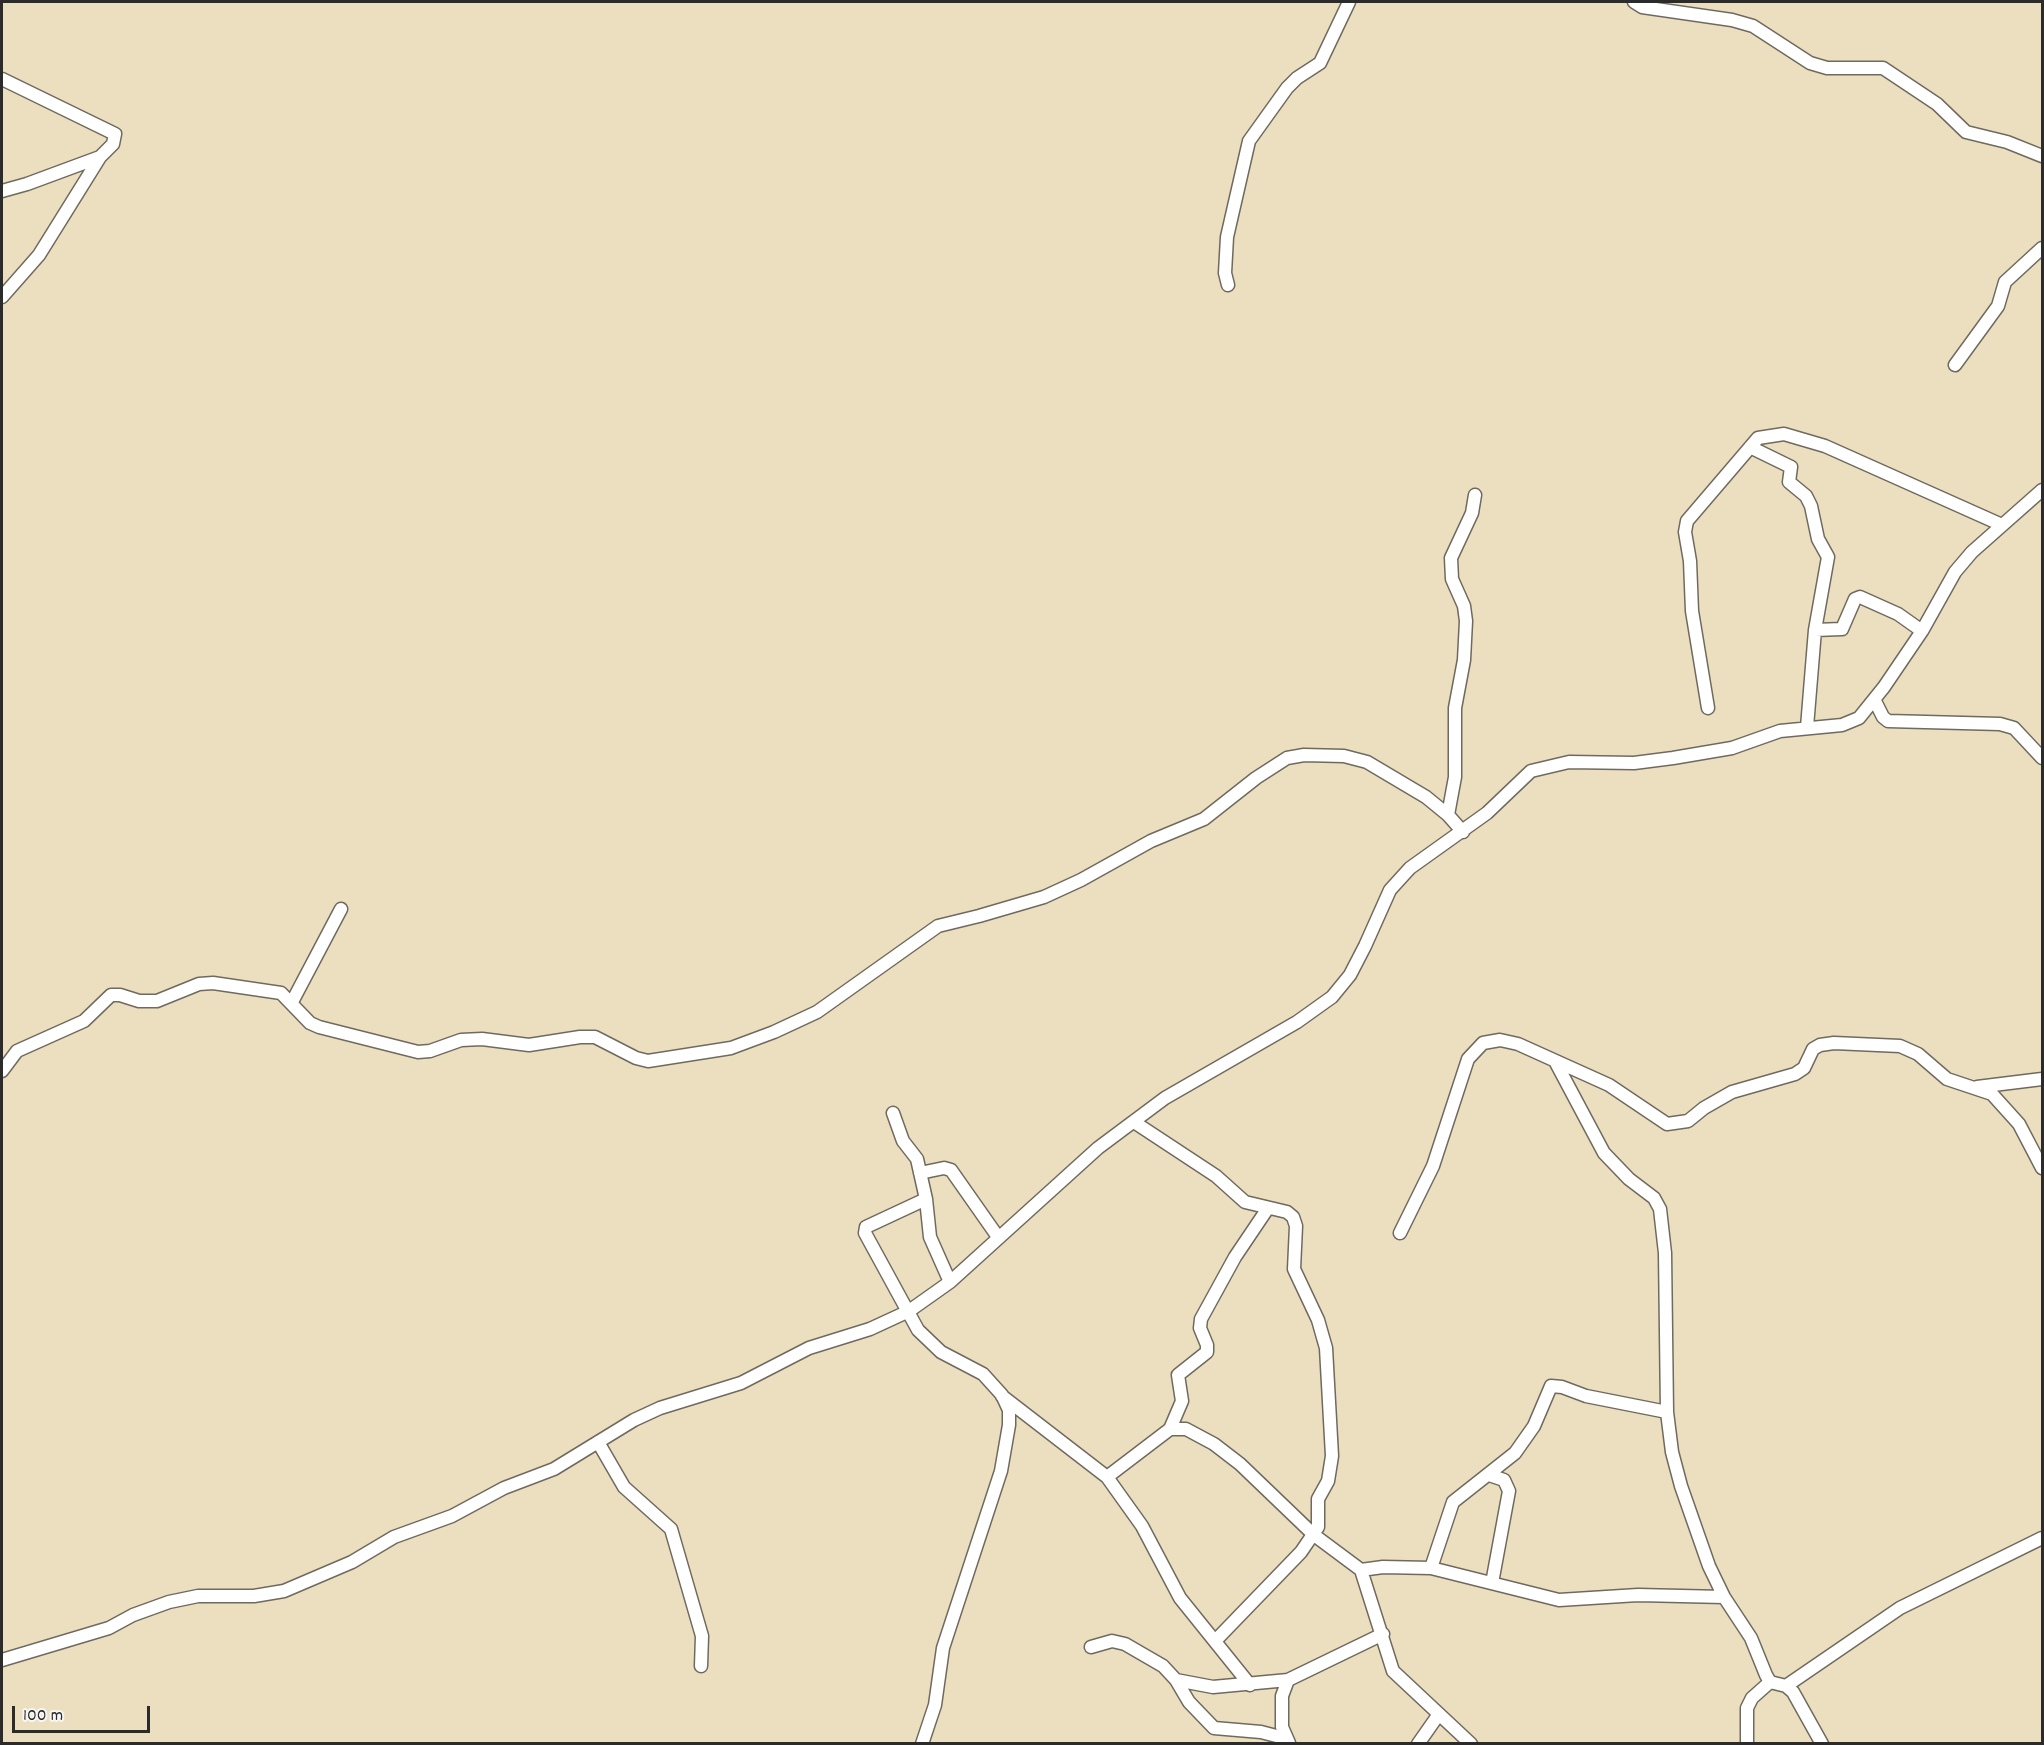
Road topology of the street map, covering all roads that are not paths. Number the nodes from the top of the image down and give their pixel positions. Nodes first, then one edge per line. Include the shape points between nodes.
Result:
1 (1349, 2) edge
2 (1634, 2) edge
3 (2, 79) edge
4 (2043, 156) edge
5 (100, 158) junction
6 (2, 191) edge
7 (2043, 248) edge
8 (1228, 285) dead end
9 (2, 297) edge
10 (1955, 365) dead end
11 (1750, 447) junction
12 (2043, 490) edge
13 (1475, 495) dead end
14 (2002, 525) junction
15 (1815, 630) junction
16 (1922, 631) junction
17 (1872, 703) junction
18 (1708, 708) dead end
19 (1807, 727) junction
20 (2043, 758) edge
21 (1448, 815) junction
22 (1462, 832) junction
23 (341, 909) dead end
24 (292, 1002) junction
25 (1555, 1061) junction
26 (2, 1071) edge
27 (2043, 1079) edge
28 (1977, 1087) junction
29 (893, 1113) dead end
30 (1134, 1122) junction
31 (2043, 1168) edge
32 (920, 1173) junction
33 (926, 1199) junction
34 (1268, 1208) junction
35 (1400, 1233) dead end
36 (998, 1237) junction
37 (950, 1282) junction
38 (909, 1311) junction
39 (1002, 1395) junction
40 (1667, 1412) junction
41 (1170, 1429) junction
42 (598, 1442) junction
43 (1489, 1475) junction
44 (1107, 1477) junction
45 (1314, 1535) junction
46 (2043, 1538) edge
47 (1431, 1568) junction
48 (1361, 1570) junction
49 (1492, 1583) junction
50 (1724, 1596) junction
51 (1383, 1634) junction
52 (1216, 1640) junction
53 (1091, 1647) dead end
54 (2, 1660) edge
55 (701, 1666) dead end
56 (1176, 1680) junction
57 (1288, 1680) junction
58 (1770, 1682) junction
59 (1250, 1685) junction
60 (1786, 1686) junction
61 (1439, 1714) junction
62 (1282, 1740) edge
63 (922, 1743) edge
64 (1418, 1743) edge
65 (1471, 1743) edge
66 (1747, 1743) edge
67 (1822, 1743) edge

1 - 8 street via 1320,63 1287,88 1249,141 1227,237
2 - 4 street via 1642,7 1753,26 1810,63 1827,68 1883,68 1937,104 1966,132
3 - 5 street via 112,130 113,144
5 - 6 street
5 - 9 street via 39,255
7 - 10 street via 2002,286 1998,306
11 - 14 street via 1758,438 1770,434 1797,437
11 - 15 street via 1791,467 1789,482 1806,496 1811,506 1818,539 1828,557
11 - 18 street via 1687,521 1684,532
12 - 14 street
13 - 21 street via 1472,513 1451,558 1452,579 1466,621 1455,708 1455,777
14 - 16 street via 1955,572
15 - 16 street via 1842,629 1855,599 1860,597 1898,614
15 - 19 street
16 - 17 street
17 - 19 street via 1851,723
17 - 20 street via 1888,721 2000,724 2014,728
19 - 22 street via 1780,731 1732,748 1673,758 1634,763 1569,762 1542,767 1517,783
21 - 22 street
21 - 24 street via 1426,797 1367,762 1320,754 1287,758 1204,819 1151,841 1099,871 1044,897 924,933 890,962 817,1012 741,1044 662,1060 636,1058 595,1037 529,1045 461,1040 430,1052 418,1052 319,1027 310,1023
22 - 30 street via 1425,856 1390,890 1350,975 1332,997 1297,1022 1164,1098
23 - 24 street
24 - 26 street via 281,993 213,982 157,1001 113,995 84,1021 17,1052
25 - 28 street via 1609,1085 1667,1124 1688,1121 1732,1092 1795,1074 1804,1068 1813,1049 1834,1042 1900,1046 1918,1054 1947,1079
25 - 35 street via 1500,1040 1483,1043 1467,1059 1433,1166
25 - 40 street via 1604,1153 1654,1198 1660,1209 1665,1253
27 - 28 street
28 - 31 street via 2003,1104
29 - 32 street
30 - 34 street via 1216,1176 1245,1202
30 - 36 street via 1098,1148
32 - 33 street
32 - 36 street via 951,1170
33 - 37 street via 930,1237
33 - 38 street via 864,1230
34 - 41 street via 1201,1319 1207,1352 1178,1375 1182,1401
34 - 45 street via 1287,1212 1295,1221 1294,1269 1318,1320 1326,1348 1332,1456 1328,1481 1318,1499
36 - 37 street
37 - 38 street
38 - 39 street via 927,1340 983,1374
38 - 42 street via 870,1329 809,1348 741,1383 660,1408
39 - 44 street
39 - 63 street via 1009,1410 1009,1425 1001,1471 942,1648 935,1705
40 - 43 street via 1551,1386 1534,1426 1515,1453
40 - 50 street via 1681,1486 1709,1566
41 - 44 street
41 - 45 street via 1186,1429 1214,1444
42 - 54 street via 554,1469 504,1488 452,1516 394,1537 352,1562 284,1591 254,1596 198,1596 169,1602 109,1628
42 - 55 street via 624,1487 670,1529 702,1635
43 - 47 street via 1453,1502
43 - 49 street via 1504,1480 1509,1491
44 - 52 street via 1142,1526 1180,1598
45 - 48 street
45 - 52 street
46 - 60 street via 1900,1608
47 - 48 street
47 - 49 street
48 - 51 street
49 - 50 street via 1559,1600
50 - 58 street via 1751,1638
51 - 57 street
51 - 61 street via 1393,1671
52 - 59 street
53 - 56 street via 1100,1642 1125,1644 1164,1666
56 - 59 street via 1213,1688
56 - 62 street via 1211,1726
57 - 59 street
57 - 62 street via 1282,1695
58 - 60 street
58 - 66 street via 1747,1708
60 - 67 street via 1803,1706
61 - 64 street
61 - 65 street

